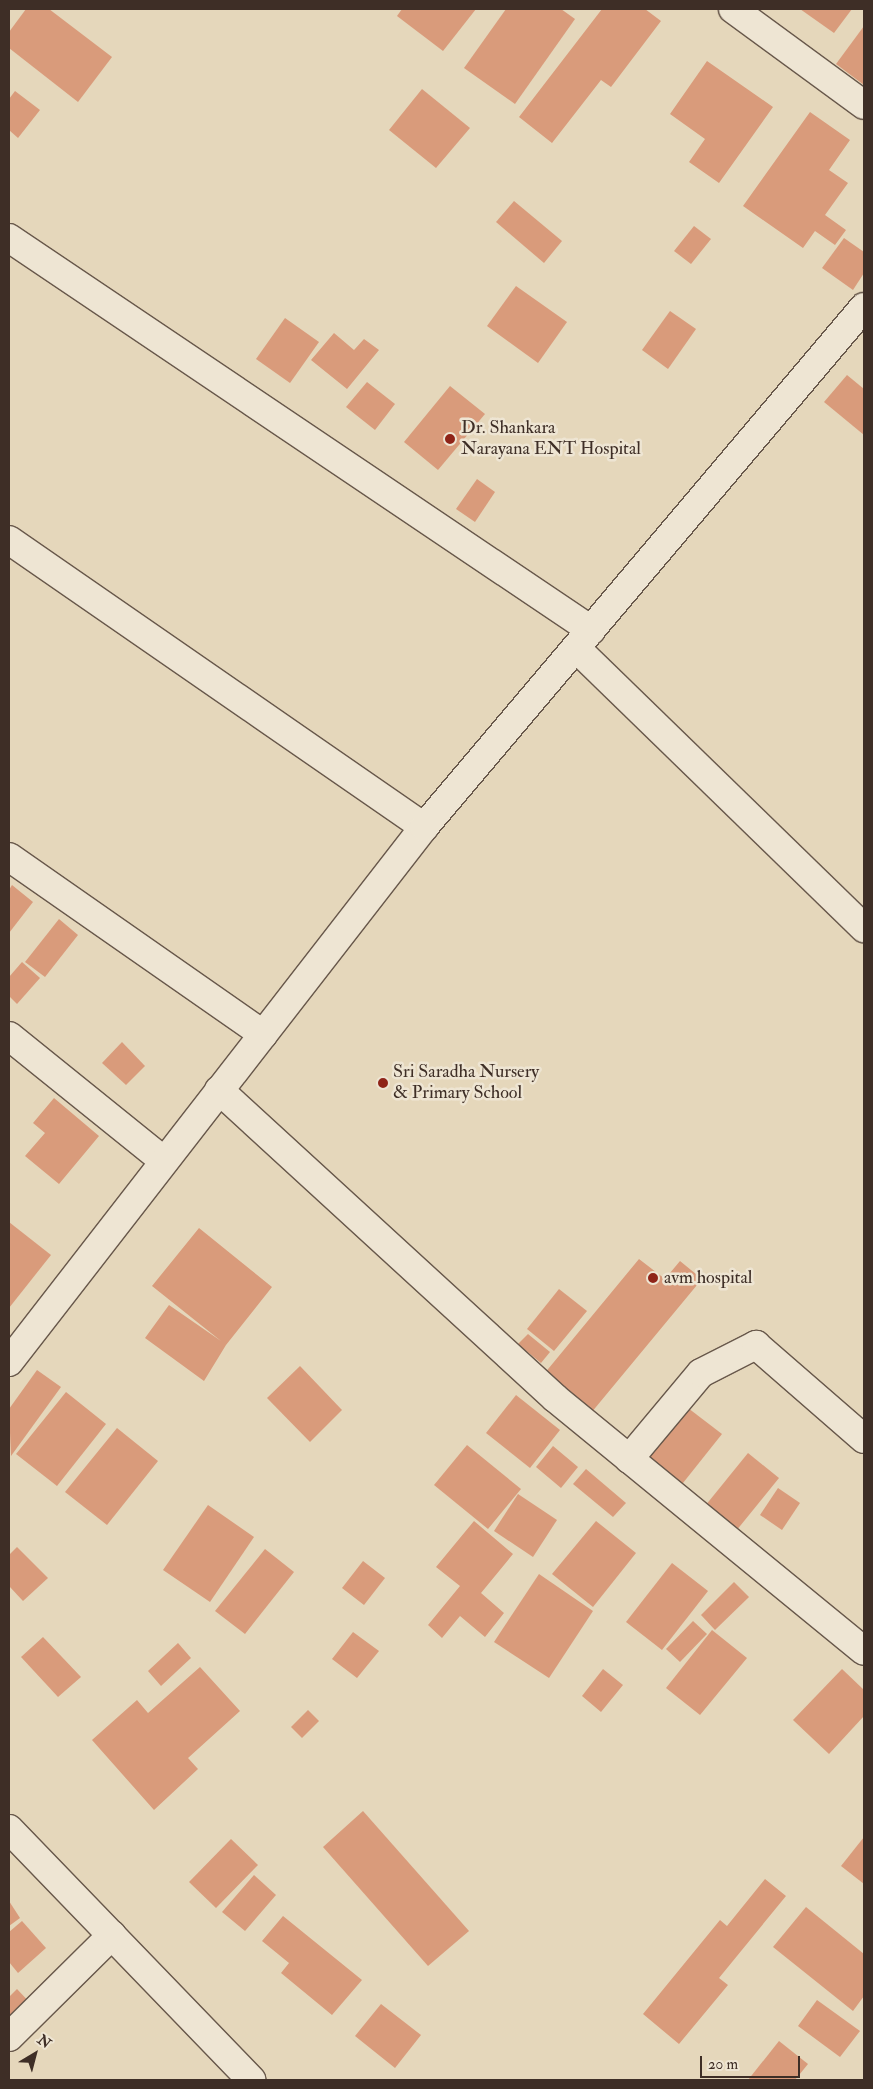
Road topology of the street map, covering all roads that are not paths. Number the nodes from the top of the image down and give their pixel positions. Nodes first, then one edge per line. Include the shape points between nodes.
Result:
1 (733, 9) edge
2 (864, 105) edge
3 (9, 238) edge
4 (864, 308) edge
5 (9, 540) edge
6 (583, 639) junction
7 (424, 827) junction
8 (9, 857) edge
9 (864, 928) edge
10 (263, 1034) junction
11 (9, 1036) edge
12 (219, 1090) junction
13 (164, 1161) junction
14 (9, 1362) edge
15 (864, 1439) edge
16 (629, 1459) junction
17 (864, 1651) edge
18 (9, 1830) edge
19 (112, 1935) junction
20 (9, 2037) edge
21 (251, 2080) edge

1 - 2 street
3 - 6 street
4 - 6 street
5 - 7 street
6 - 7 street
6 - 9 street
7 - 10 street
8 - 10 street
10 - 12 street
11 - 13 street
12 - 13 street
12 - 16 street via 555,1398
13 - 14 street
15 - 16 street via 756,1345 701,1373
16 - 17 street
18 - 19 street
19 - 20 street
19 - 21 street

